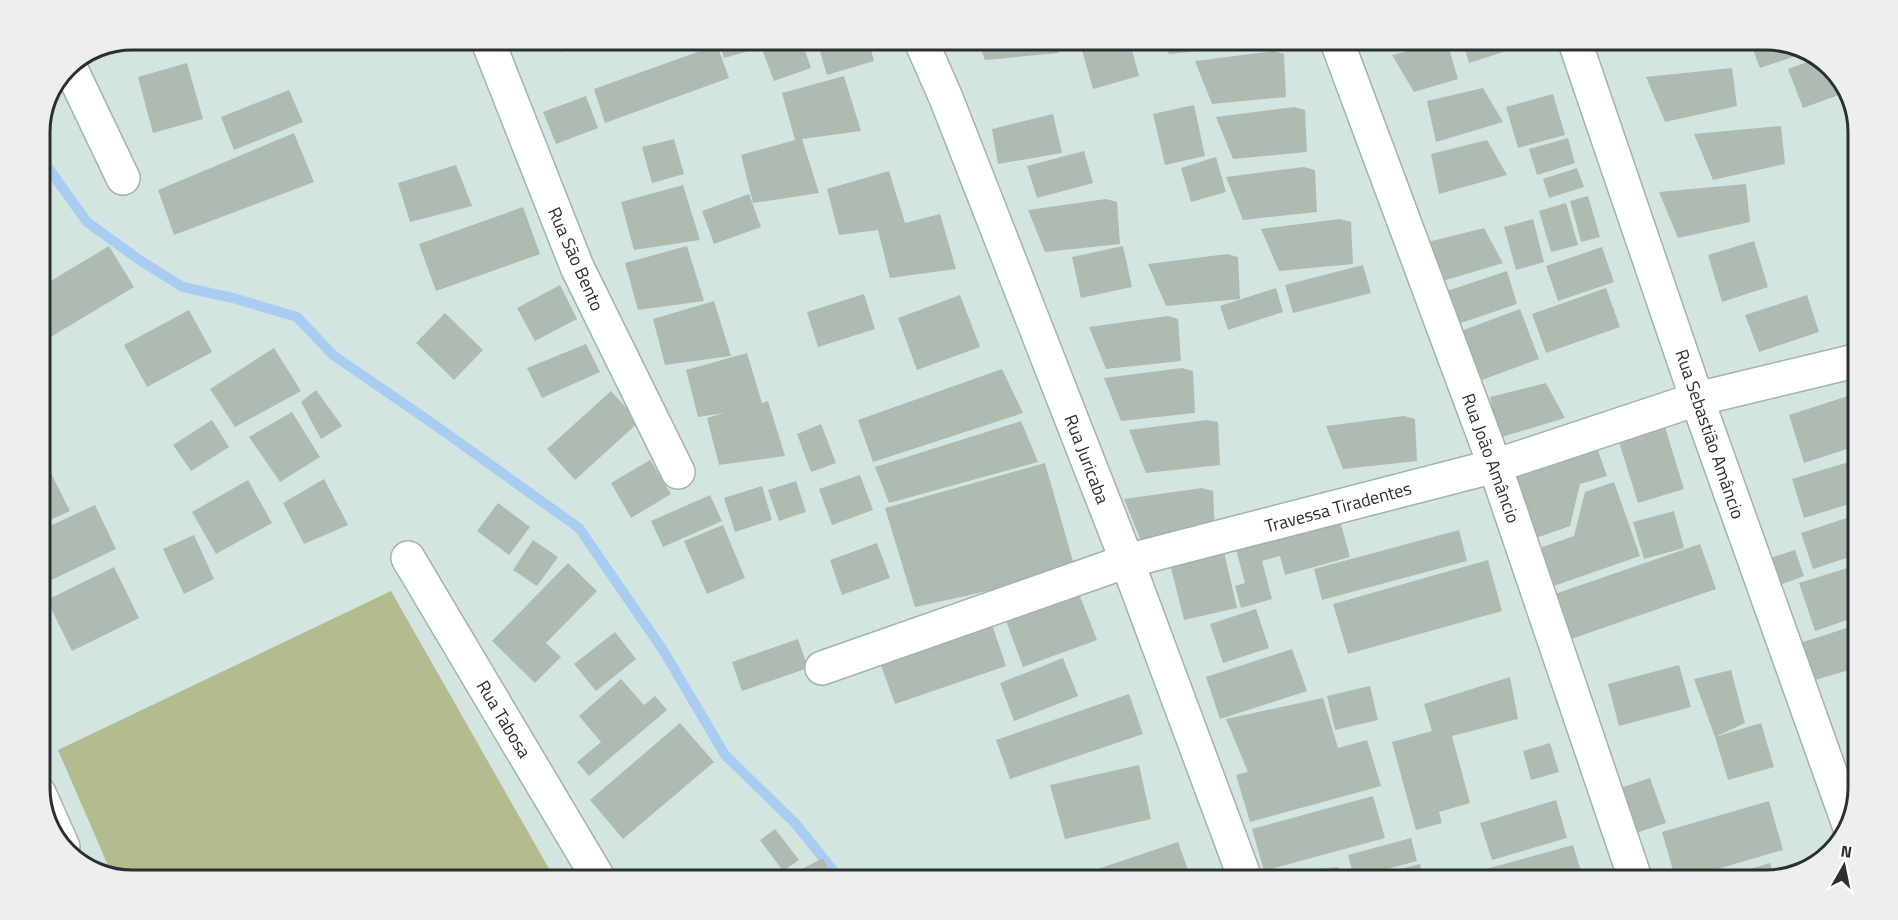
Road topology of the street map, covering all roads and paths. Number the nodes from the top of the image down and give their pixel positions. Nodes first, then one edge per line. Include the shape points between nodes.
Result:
1 (491, 50) edge
2 (925, 50) edge
3 (1340, 50) edge
4 (1578, 50) edge
5 (73, 74) edge
6 (123, 178) dead end
7 (1848, 363) edge
8 (1697, 399) junction
9 (1496, 466) junction
10 (678, 472) dead end
11 (408, 558) dead end
12 (1127, 561) junction
13 (822, 668) dead end
14 (1844, 812) edge
15 (593, 870) edge
16 (1242, 870) edge
17 (1632, 870) edge

1 - 10 street, Rua São Bento via 577,267
2 - 12 street, Rua Juricaba
3 - 9 street, Rua João Amâncio
4 - 8 street, Rua Sebastião Amâncio
5 - 6 street
7 - 8 street, Travessa Tiradentes
8 - 9 street, Travessa Tiradentes
8 - 14 street, Rua Sebastião Amâncio
9 - 12 street, Travessa Tiradentes
9 - 17 street, Rua João Amâncio
11 - 15 street, Rua Tabosa
12 - 13 street, Travessa Tiradentes
12 - 16 street, Rua Juricaba

